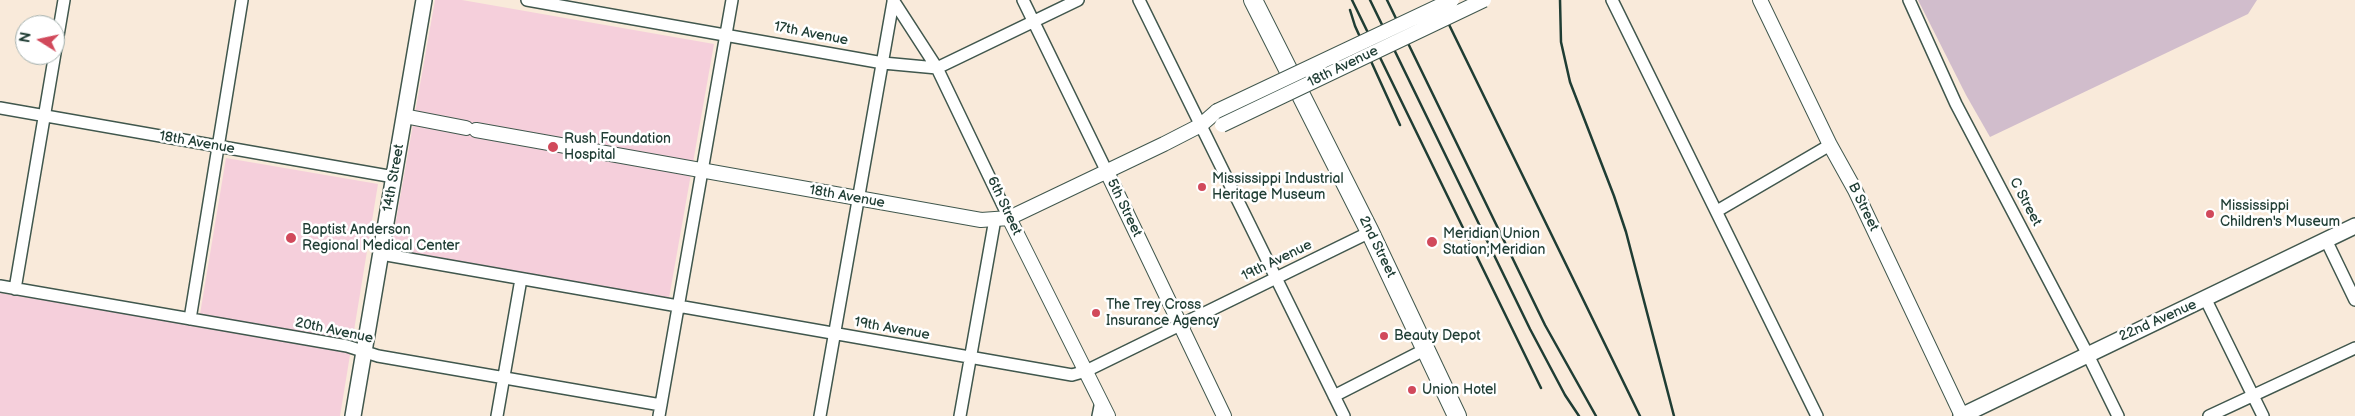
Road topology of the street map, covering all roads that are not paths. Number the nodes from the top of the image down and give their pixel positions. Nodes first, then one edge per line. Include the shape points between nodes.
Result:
1 (64, 0) edge
2 (242, 0) edge
3 (423, 0) edge
4 (526, 0) edge
5 (732, 0) edge
6 (1023, 0) edge
7 (1078, 0) edge
8 (1139, 0) edge
9 (1253, 0) edge
10 (1452, 0) edge
11 (1484, 0) edge
12 (1612, 0) edge
13 (1760, 0) edge
14 (1909, 0) edge
15 (893, 1) edge
16 (568, 3) edge
17 (1033, 22) junction
18 (726, 34) junction
19 (883, 63) junction
20 (938, 68) junction
21 (0, 108) edge
22 (46, 116) junction
23 (404, 116) junction
24 (1201, 125) junction
25 (1830, 145) junction
26 (219, 146) junction
27 (702, 171) junction
28 (1106, 172) junction
29 (394, 176) junction
30 (858, 199) junction
31 (1717, 211) junction
32 (1002, 219) junction
33 (2355, 226) edge
34 (1370, 232) junction
35 (2326, 240) junction
36 (380, 254) junction
37 (521, 279) junction
38 (1275, 279) junction
39 (0, 286) edge
40 (15, 289) junction
41 (2206, 300) junction
42 (2355, 300) edge
43 (678, 306) junction
44 (190, 319) junction
45 (1180, 325) junction
46 (834, 334) junction
47 (1426, 348) junction
48 (2355, 348) edge
49 (364, 352) junction
50 (2087, 354) junction
51 (970, 358) junction
52 (1086, 371) junction
53 (504, 378) junction
54 (2254, 395) junction
55 (1334, 396) junction
56 (1101, 401) junction
57 (660, 410) edge
58 (353, 416) edge
59 (497, 416) edge
60 (820, 416) edge
61 (960, 416) edge
62 (1098, 416) edge
63 (1108, 416) edge
64 (1224, 416) edge
65 (1344, 416) edge
66 (1457, 416) edge
67 (1817, 416) edge
68 (1962, 416) edge
69 (2118, 416) edge
70 (2209, 416) edge
71 (2263, 416) edge

1 - 22 street
2 - 26 street
3 - 23 main road, 14th Street
4 - 16 street, 17th Avenue
5 - 18 street
6 - 17 street, 5th Street
7 - 17 street
8 - 24 street
9 - 34 main road, 2nd Street
10 - 24 street, 18th Avenue, bridge via 1216,111
11 - 24 street, 18th Avenue, bridge via 1222,125
12 - 31 street
13 - 25 street, B Street
14 - 50 street, C Street via 1956,104
15 - 19 street
15 - 20 street, 6th Street
16 - 18 street, 17th Avenue
17 - 20 street
17 - 28 street, 5th Street
18 - 19 street, 17th Avenue
18 - 27 street
19 - 20 street, 17th Avenue
19 - 30 street
20 - 32 street, 6th Street
21 - 22 street, 18th Avenue
22 - 26 street, 18th Avenue
22 - 40 street
23 - 27 street, 18th Avenue
23 - 29 main road, 14th Street
24 - 28 street, 18th Avenue
24 - 38 street
25 - 31 street
25 - 68 street, B Street via 1855,190
26 - 29 street, 18th Avenue
26 - 44 street
27 - 30 street, 18th Avenue
27 - 43 street
28 - 32 street, 18th Avenue
28 - 45 street, 5th Street
29 - 36 main road, 14th Street
30 - 32 street, 18th Avenue via 981,220
30 - 46 street
31 - 67 street
32 - 51 street
32 - 52 street, 6th Street
33 - 35 main road, 22nd Avenue
34 - 38 street, 19th Avenue
34 - 47 main road, 2nd Street
35 - 41 main road, 22nd Avenue
35 - 42 street
36 - 37 street, 19th Avenue
36 - 49 main road, 14th Street
37 - 43 street, 19th Avenue
37 - 53 street
38 - 45 street, 19th Avenue
38 - 55 street
39 - 40 street, 20th Avenue
40 - 44 street, 20th Avenue
41 - 50 main road, 22nd Avenue
41 - 54 street
43 - 46 street, 19th Avenue
43 - 57 street
44 - 49 street, 20th Avenue via 347,346
45 - 52 street, 19th Avenue
45 - 64 street, 5th Street
46 - 51 street, 19th Avenue
46 - 60 street
47 - 55 street
47 - 66 main road, 2nd Street
48 - 54 street
49 - 53 street, 20th Avenue
49 - 58 main road, 14th Street
50 - 68 main road, 22nd Avenue
50 - 69 street, C Street
51 - 52 street, 19th Avenue via 1072,375
51 - 61 street
52 - 56 street, 6th Street
53 - 57 street, 20th Avenue
53 - 59 street
54 - 70 street
54 - 71 street
55 - 65 street
56 - 62 street
56 - 63 street, 6th Street

